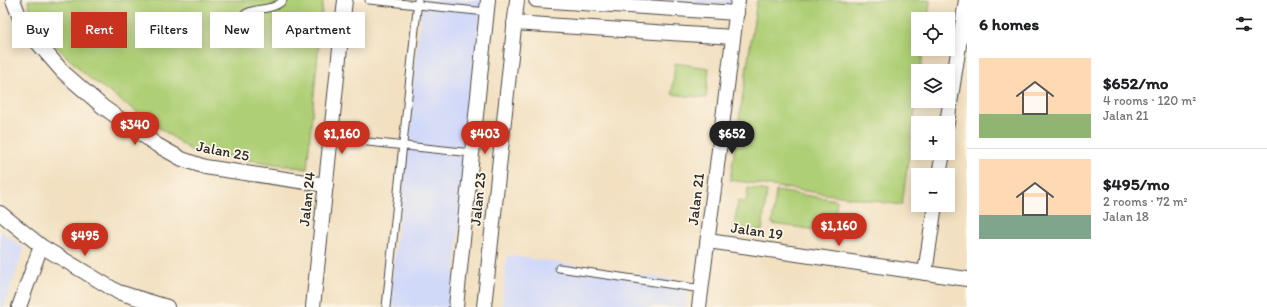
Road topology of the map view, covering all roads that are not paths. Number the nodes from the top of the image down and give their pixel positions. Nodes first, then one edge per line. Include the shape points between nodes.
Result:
1 (13, 0) edge
2 (283, 0) edge
3 (345, 0) edge
4 (369, 0) edge
5 (516, 0) edge
6 (536, 0) edge
7 (966, 0) edge
8 (418, 3) edge
9 (487, 6) edge
10 (738, 6) edge
11 (248, 12) edge
12 (514, 23) junction
13 (733, 37) junction
14 (962, 55) edge
15 (949, 116) edge
16 (330, 138) junction
17 (403, 146) junction
18 (472, 153) junction
19 (326, 185) junction
20 (934, 212) edge
21 (0, 213) edge
22 (708, 241) junction
23 (41, 246) junction
24 (559, 268) dead end
25 (925, 273) junction
26 (967, 280) edge
27 (702, 290) junction
28 (19, 307) edge
29 (167, 307) edge
30 (313, 307) edge
31 (386, 307) edge
32 (456, 307) edge
33 (484, 307) edge
34 (699, 307) edge

1 - 19 street, Jalan 25 via 30,34 63,72 103,107 157,146 182,160 205,167
2 - 11 lane via 273,7
3 - 16 street, Jalan 24
4 - 8 lane
5 - 12 street, Jalan 23
6 - 10 street
7 - 14 street
8 - 9 lane
8 - 17 lane
9 - 18 street, Jalan 23
10 - 13 street, Jalan 21
12 - 13 street
12 - 33 street, Jalan 23
13 - 22 street, Jalan 21
14 - 15 street
16 - 17 lane
16 - 19 street, Jalan 24
17 - 18 lane
17 - 31 lane
18 - 32 street, Jalan 23
19 - 30 street, Jalan 24
20 - 25 street
21 - 23 street
22 - 25 street, Jalan 19
22 - 27 street, Jalan 21
23 - 28 street
23 - 29 street via 118,292
24 - 27 lane
25 - 26 street, Jalan 19
27 - 34 street, Jalan 21

